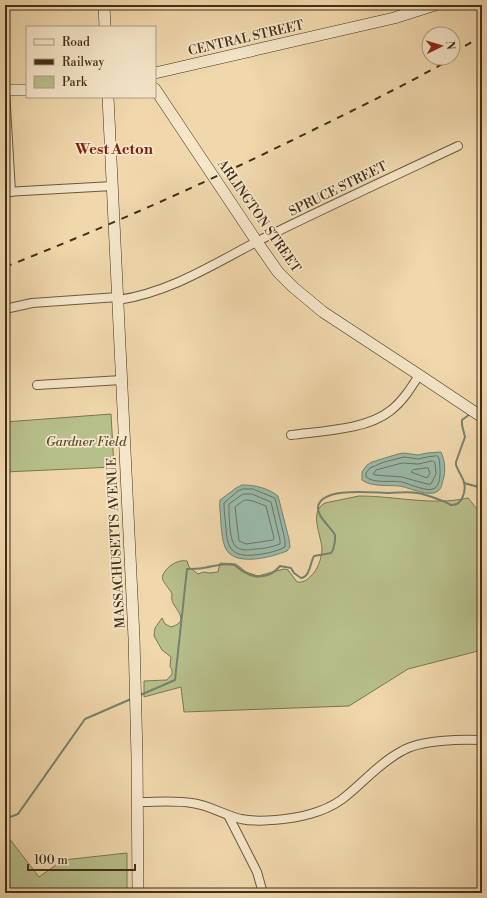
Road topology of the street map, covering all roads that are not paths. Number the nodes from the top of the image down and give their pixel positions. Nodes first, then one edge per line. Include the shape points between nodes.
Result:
1 (435, 5) edge
2 (103, 8) edge
3 (105, 26) edge
4 (112, 26) edge
5 (156, 73) edge
6 (5, 90) edge
7 (26, 90) edge
8 (156, 90) edge
9 (108, 98) edge
10 (458, 146) dead end
11 (113, 186) junction
12 (8, 192) edge
13 (257, 242) junction
14 (118, 298) junction
15 (5, 309) edge
16 (419, 375) junction
17 (122, 380) junction
18 (37, 385) dead end
19 (482, 417) edge
20 (292, 435) dead end
21 (482, 740) edge
22 (138, 802) junction
23 (228, 815) junction
24 (138, 893) edge
25 (263, 893) edge

1 - 5 main road, CENTRAL STREET via 389,19
2 - 3 main road
2 - 4 street
6 - 7 main road
6 - 12 street
8 - 13 main road, ARLINGTON STREET
9 - 11 main road, MASSACHUSETTS AVENUE
10 - 13 street, SPRUCE STREET
11 - 12 street
11 - 14 main road, MASSACHUSETTS AVENUE
13 - 14 street, SPRUCE STREET via 172,286 147,294
13 - 16 main road, ARLINGTON STREET via 278,272 314,305
14 - 15 street, SPRUCE STREET via 32,303
14 - 17 main road, MASSACHUSETTS AVENUE
16 - 19 main road, ARLINGTON STREET
16 - 20 street via 390,411 373,420 354,426
17 - 18 street
17 - 22 main road, MASSACHUSETTS AVENUE via 136,690
21 - 23 street via 461,739 412,746 393,756 340,801 308,814 283,819 255,820
22 - 23 street via 193,803
22 - 24 main road, MASSACHUSETTS AVENUE
23 - 25 street via 257,872

